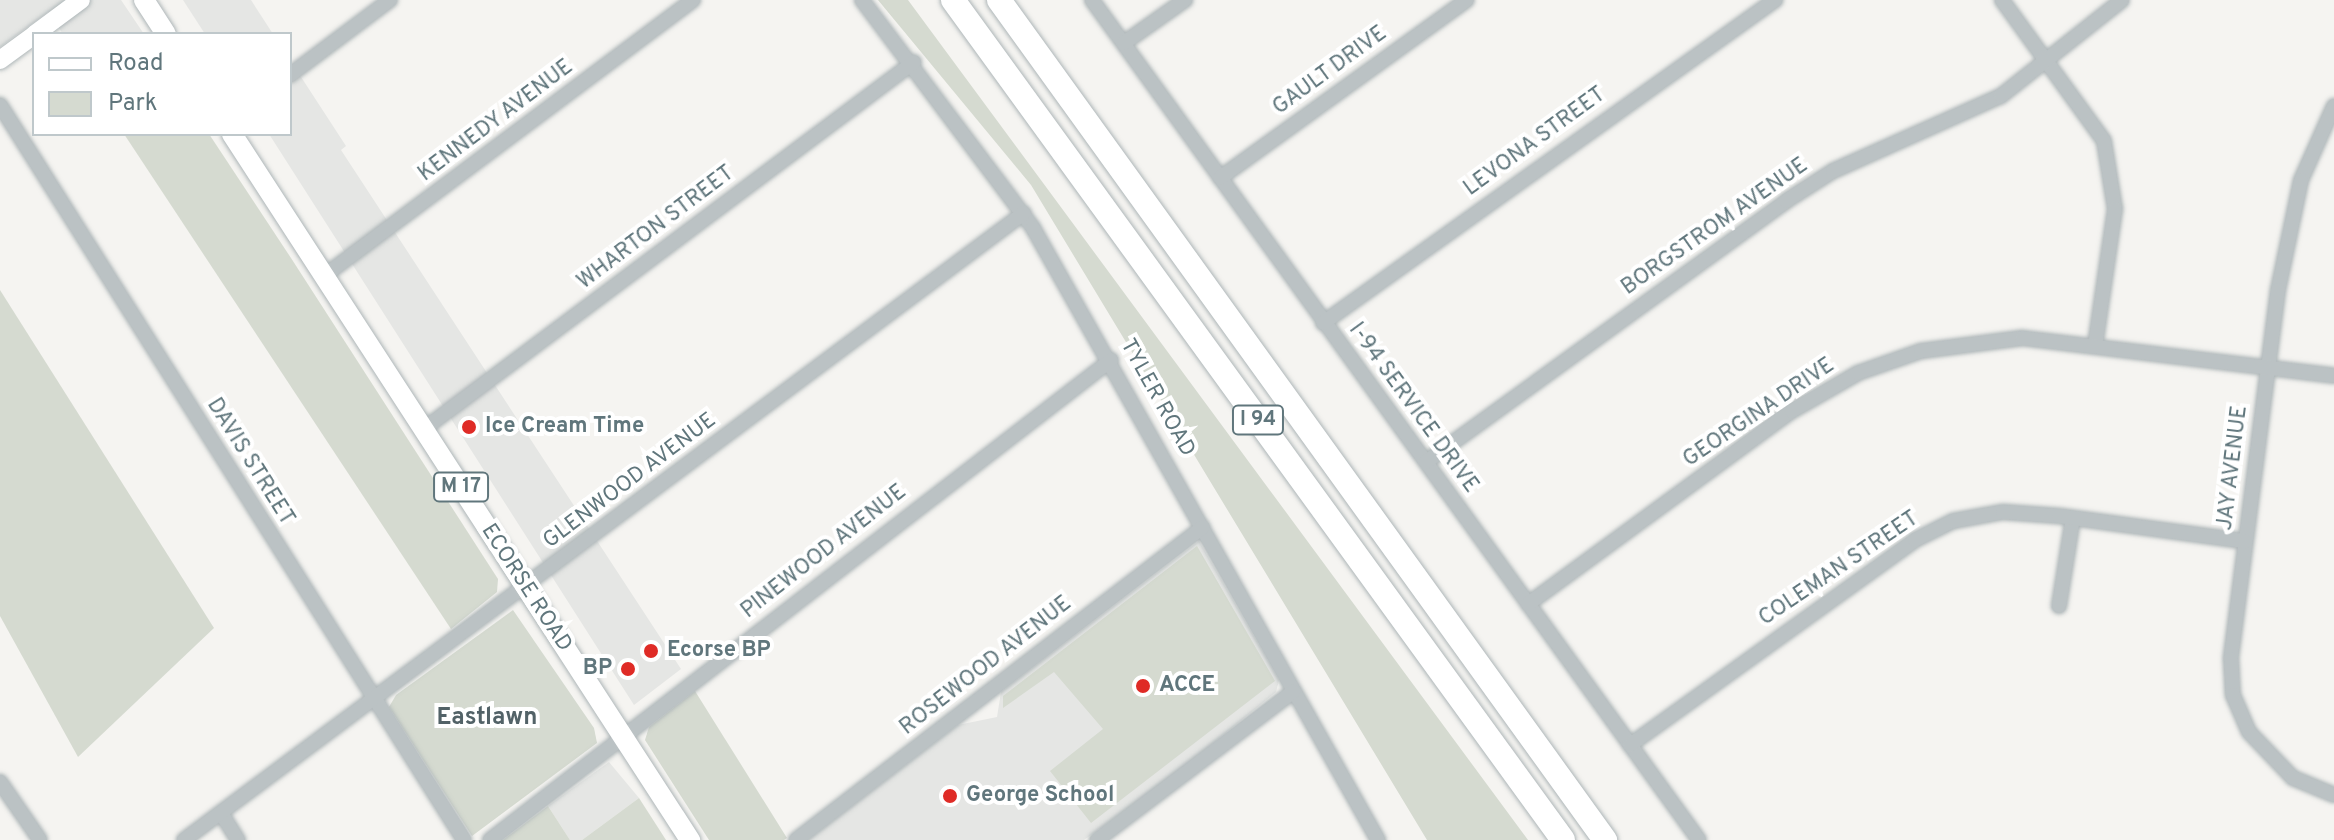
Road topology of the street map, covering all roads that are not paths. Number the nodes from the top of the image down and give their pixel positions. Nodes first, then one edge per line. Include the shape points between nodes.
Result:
1 (81, 0) edge
2 (144, 0) edge
3 (390, 0) edge
4 (693, 0) edge
5 (862, 0) edge
6 (953, 0) edge
7 (999, 0) edge
8 (1092, 0) edge
9 (1185, 0) edge
10 (1467, 0) edge
11 (1775, 0) edge
12 (2002, 0) edge
13 (2122, 0) edge
14 (38, 32) edge
15 (165, 32) edge
16 (32, 36) edge
17 (1124, 43) junction
18 (0, 60) edge
19 (914, 62) junction
20 (2050, 62) junction
21 (292, 74) edge
22 (0, 105) edge
23 (2334, 106) edge
24 (233, 136) edge
25 (1220, 178) junction
26 (1024, 213) junction
27 (324, 276) junction
28 (1323, 323) junction
29 (2095, 346) junction
30 (1111, 360) junction
31 (2268, 368) junction
32 (2334, 376) edge
33 (424, 429) junction
34 (1426, 462) junction
35 (2073, 518) junction
36 (1203, 527) junction
37 (2245, 541) junction
38 (525, 587) junction
39 (1528, 604) junction
40 (2059, 606) dead end
41 (1293, 692) junction
42 (373, 700) junction
43 (623, 735) junction
44 (1630, 745) junction
45 (0, 782) edge
46 (2334, 795) edge
47 (221, 813) junction
48 (40, 840) edge
49 (184, 840) edge
50 (238, 840) edge
51 (464, 840) edge
52 (490, 840) edge
53 (690, 840) edge
54 (796, 840) edge
55 (1097, 840) edge
56 (1378, 840) edge
57 (1563, 840) edge
58 (1605, 840) edge
59 (1699, 840) edge

1 - 14 street
2 - 15 main road
3 - 21 street
4 - 27 street, KENNEDY AVENUE
5 - 19 street, TYLER ROAD
6 - 57 highway, I 94
7 - 58 highway, I 94
8 - 17 street, I-94 SERVICE DRIVE
9 - 17 street
10 - 25 street, GAULT DRIVE
11 - 28 street, LEVONA STREET
12 - 20 street
13 - 20 street, BORGSTROM AVENUE
16 - 18 street
17 - 25 street, I-94 SERVICE DRIVE
19 - 26 street, TYLER ROAD
19 - 33 street, WHARTON STREET
20 - 29 street via 2091,116 2112,173 2115,209
20 - 34 street, BORGSTROM AVENUE via 1959,120 1833,171 1786,201
22 - 42 street, DAVIS STREET
23 - 31 street, JAY AVENUE via 2301,180
24 - 27 main road, ECORSE ROAD / M 17
25 - 28 street, I-94 SERVICE DRIVE
26 - 30 street, TYLER ROAD
26 - 38 street, GLENWOOD AVENUE
27 - 33 main road, ECORSE ROAD / M 17
28 - 34 street, I-94 SERVICE DRIVE
29 - 31 street, GEORGINA DRIVE
29 - 39 street, GEORGINA DRIVE via 2022,338 1953,344 1858,373 1792,411
30 - 36 street, TYLER ROAD
30 - 43 street, PINEWOOD AVENUE
31 - 32 street, GEORGINA DRIVE
31 - 37 street, JAY AVENUE
33 - 38 main road, ECORSE ROAD / M 17
34 - 39 street, I-94 SERVICE DRIVE
35 - 37 street, COLEMAN STREET
35 - 40 street
35 - 44 street, COLEMAN STREET via 2003,512 1953,521 1915,540
36 - 41 street, TYLER ROAD
36 - 54 street, ROSEWOOD AVENUE
37 - 46 street, JAY AVENUE via 2233,695 2271,761
38 - 42 street, GLENWOOD AVENUE
38 - 43 main road, ECORSE ROAD / M 17
39 - 44 street, I-94 SERVICE DRIVE
41 - 55 street
41 - 56 street, TYLER ROAD
42 - 47 street, GLENWOOD AVENUE
42 - 51 street, DAVIS STREET
43 - 52 street, PINEWOOD AVENUE
43 - 53 main road, ECORSE ROAD / M 17
44 - 59 street, I-94 SERVICE DRIVE
45 - 48 street
47 - 49 street, GLENWOOD AVENUE
47 - 50 street

